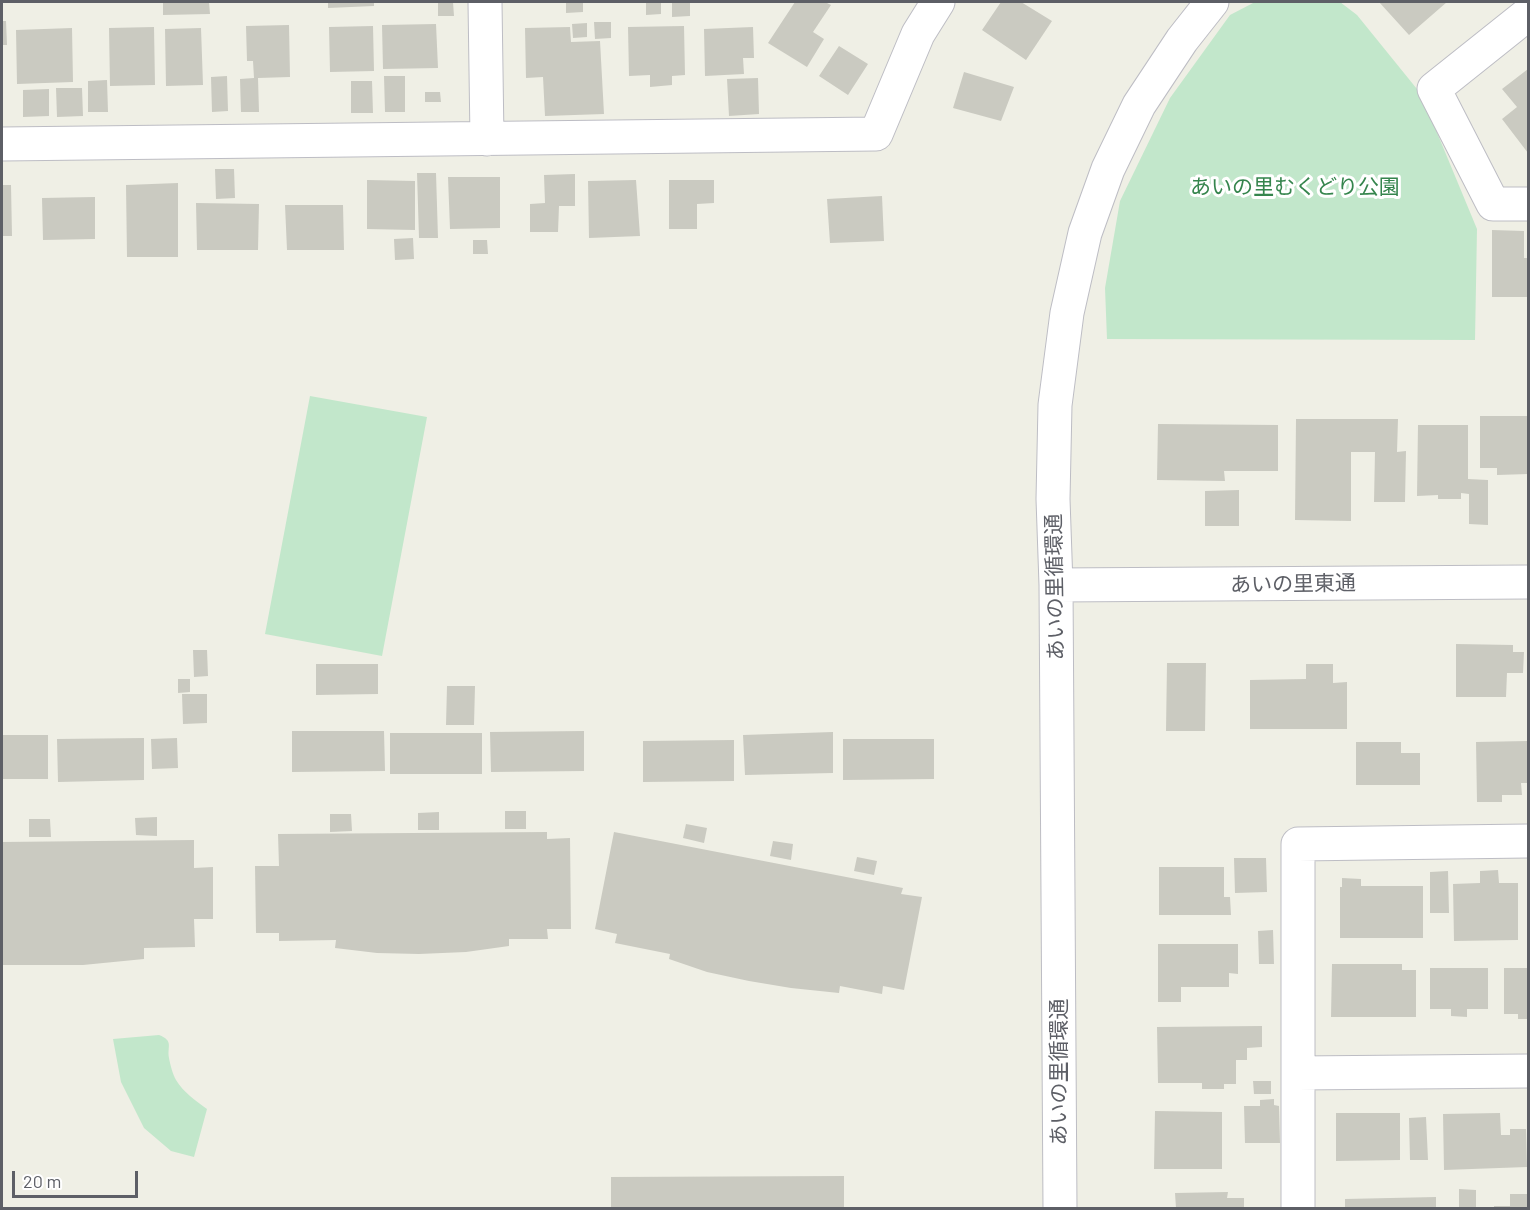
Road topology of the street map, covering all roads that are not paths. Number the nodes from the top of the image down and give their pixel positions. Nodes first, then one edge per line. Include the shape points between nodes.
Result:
1 (485, 2) edge
2 (938, 2) edge
3 (1212, 2) edge
4 (1528, 14) edge
5 (487, 139) junction
6 (2, 144) edge
7 (1528, 204) edge
8 (1528, 582) edge
9 (1056, 585) junction
10 (1528, 841) edge
11 (1528, 1071) edge
12 (1298, 1073) junction
13 (1060, 1209) edge
14 (1298, 1209) edge

1 - 5 street
2 - 5 street via 918,34 876,134
3 - 9 street, あいの里循環通 via 1139,105 1108,169 1085,232 1067,313 1055,405
4 - 7 street via 1434,89 1493,204
5 - 6 street
8 - 9 street, あいの里東通
9 - 13 street, あいの里循環通
10 - 12 street via 1298,844
11 - 12 street
12 - 14 street

